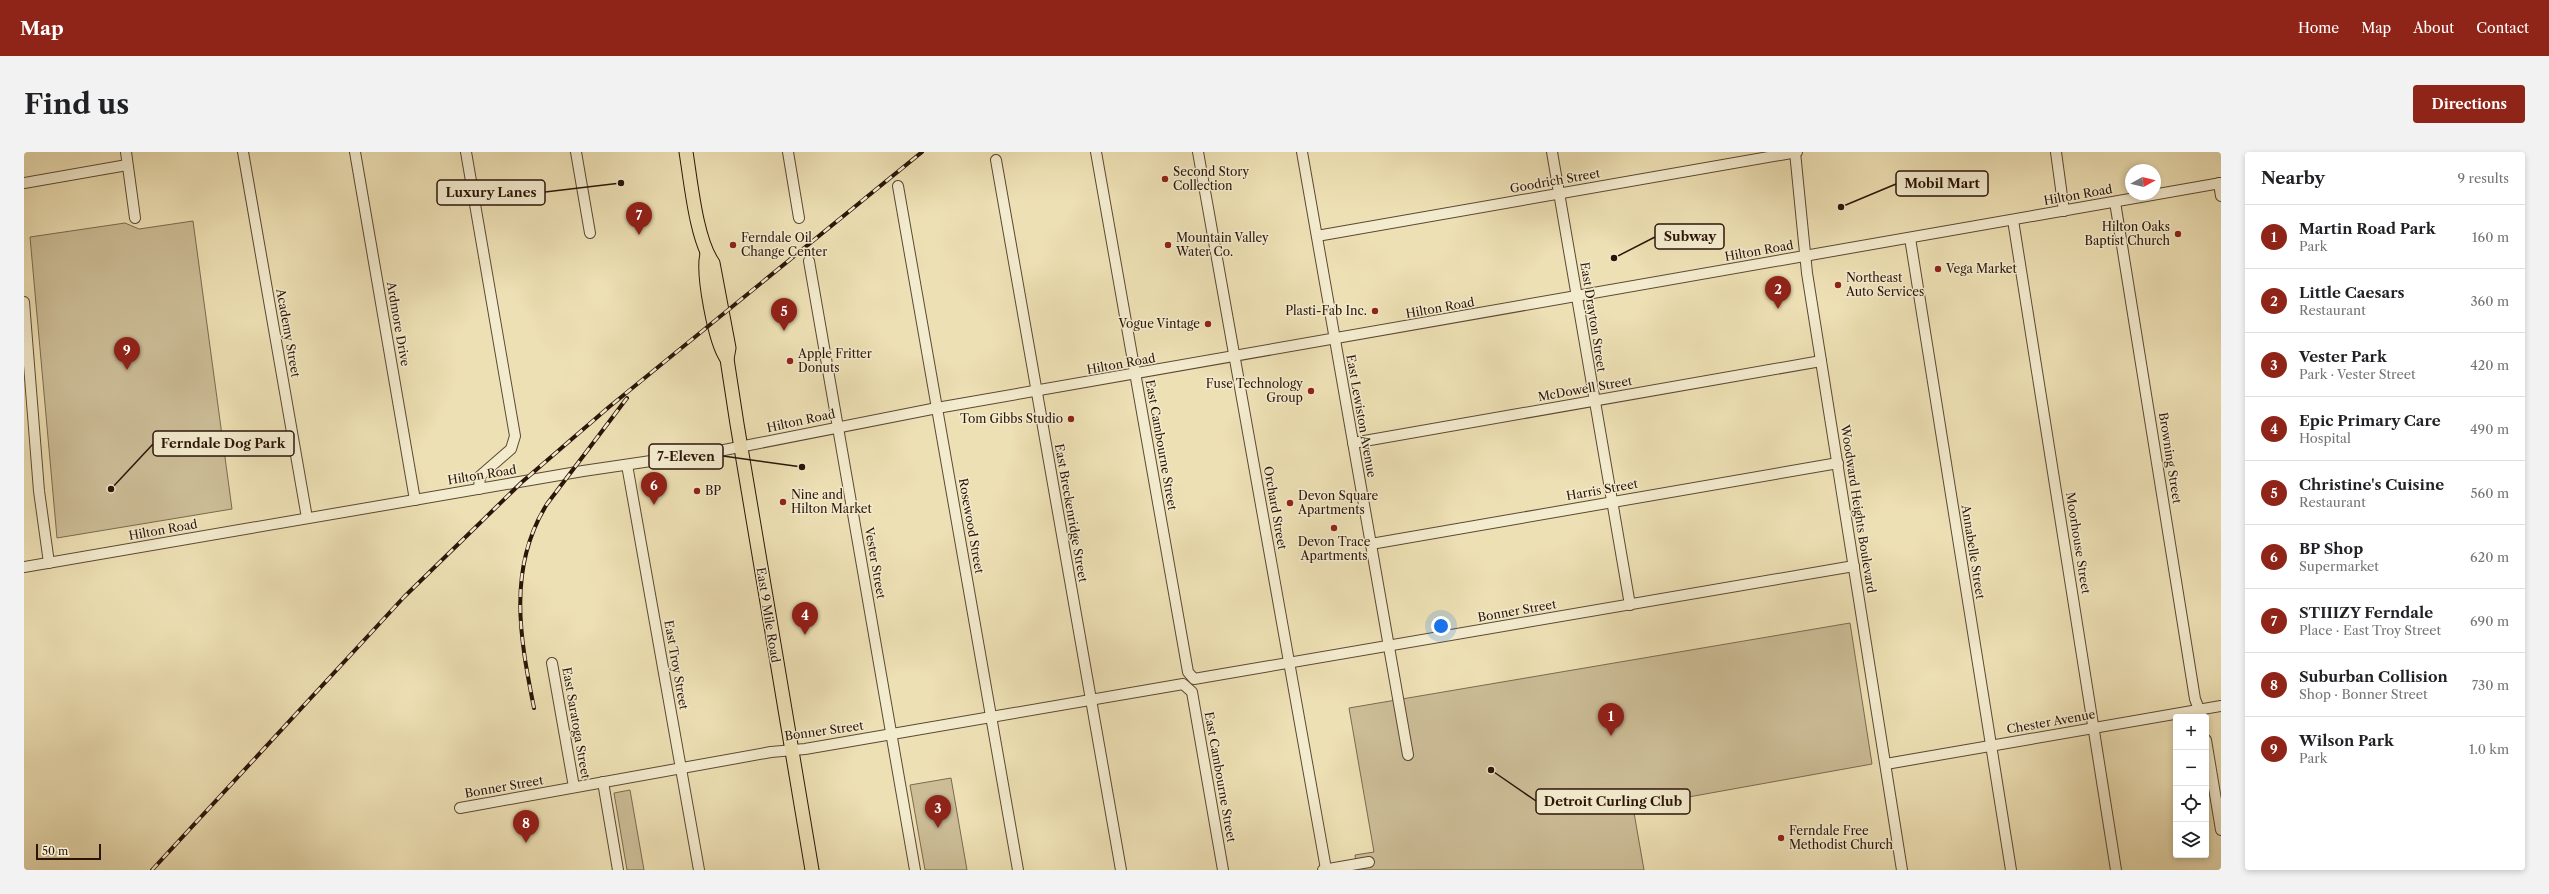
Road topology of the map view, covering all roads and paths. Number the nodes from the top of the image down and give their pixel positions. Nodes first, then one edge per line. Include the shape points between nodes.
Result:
1 (126, 152) edge
2 (243, 152) edge
3 (355, 152) edge
4 (466, 152) edge
5 (576, 152) edge
6 (686, 152) edge
7 (788, 152) edge
8 (1096, 152) edge
9 (1198, 152) edge
10 (1302, 152) edge
11 (1552, 152) edge
12 (1796, 152) edge
13 (2056, 152) edge
14 (996, 160) dead end
15 (128, 165) junction
16 (24, 183) edge
17 (2220, 183) edge
18 (898, 186) dead end
19 (1559, 194) junction
20 (2221, 196) edge
21 (2115, 202) junction
22 (2064, 211) junction
23 (135, 218) dead end
24 (799, 218) dead end
25 (2013, 220) junction
26 (590, 233) dead end
27 (1317, 236) junction
28 (1910, 238) junction
29 (1805, 256) junction
30 (809, 261) dead end
31 (1576, 296) junction
32 (24, 302) edge
33 (1335, 339) junction
34 (1235, 356) junction
35 (1821, 362) junction
36 (1136, 374) junction
37 (1036, 392) junction
38 (1594, 401) junction
39 (937, 408) junction
40 (837, 426) junction
41 (1353, 443) junction
42 (740, 447) junction
43 (1838, 463) junction
44 (627, 465) junction
45 (479, 489) junction
46 (415, 500) junction
47 (1612, 502) junction
48 (307, 518) junction
49 (1371, 544) junction
50 (49, 562) junction
51 (1854, 566) junction
52 (24, 567) edge
53 (1630, 605) junction
54 (1389, 647) junction
55 (552, 662) dead end
56 (1290, 664) junction
57 (1188, 672) joint
58 (1190, 689) joint
59 (1090, 699) junction
60 (2221, 706) edge
61 (2200, 714) edge
62 (991, 717) junction
63 (2173, 718) edge
64 (2094, 728) junction
65 (892, 734) junction
66 (1991, 746) junction
67 (791, 750) junction
68 (2208, 750) edge
69 (1408, 755) dead end
70 (1886, 764) junction
71 (681, 768) junction
72 (602, 782) junction
73 (574, 787) junction
74 (460, 808) dead end
75 (2221, 830) edge
76 (1369, 862) dead end
77 (1356, 867) edge
78 (618, 870) edge
79 (699, 870) edge
80 (812, 870) edge
81 (915, 870) edge
82 (1018, 870) edge
83 (1121, 870) edge
84 (1223, 870) edge
85 (1323, 870) edge
86 (1326, 870) edge
87 (1902, 870) edge
88 (2011, 870) edge
89 (2116, 870) edge

1 - 15 street
2 - 48 street, Academy Street
3 - 46 street, Ardmore Drive
4 - 45 street via 515,441 511,448 480,476
5 - 26 street
6 - 42 main road, East 9 Mile Road via 706,254 713,263 729,348 727,359
7 - 24 street
8 - 36 street, East Cambourne Street
9 - 34 street, Orchard Street
10 - 27 street, East Lewiston Avenue
11 - 19 street, East Drayton Street
12 - 19 street, Goodrich Street
12 - 29 street, Woodward Heights Boulevard
13 - 22 street
14 - 37 street, East Breckenridge Street
15 - 16 street
15 - 23 street
17 - 20 street
17 - 21 street, Hilton Road
18 - 39 street, Rosewood Street
19 - 27 street, Goodrich Street
19 - 31 street, East Drayton Street
21 - 22 street, Hilton Road
21 - 61 street, Browning Street
22 - 25 street, Hilton Road
25 - 28 street, Hilton Road
25 - 64 street, Moorhouse Street
27 - 33 street, East Lewiston Avenue
28 - 29 street, Hilton Road
28 - 66 street, Annabelle Street
29 - 31 street, Hilton Road
29 - 35 street, Woodward Heights Boulevard
30 - 40 street, Vester Street
31 - 33 street, Hilton Road
31 - 38 street, East Drayton Street
32 - 50 street via 39,491
33 - 34 street, Hilton Road
33 - 41 street, East Lewiston Avenue
34 - 36 street, Hilton Road
34 - 56 street, Orchard Street
35 - 38 street, McDowell Street
35 - 43 street, Woodward Heights Boulevard
36 - 37 street, Hilton Road
36 - 57 street, East Cambourne Street
37 - 39 street, Hilton Road
37 - 59 street, East Breckenridge Street
38 - 41 street, McDowell Street
38 - 47 street, East Drayton Street
39 - 40 street, Hilton Road
39 - 62 street, Rosewood Street
40 - 42 street, Hilton Road
40 - 65 street, Vester Street
41 - 49 street, East Lewiston Avenue
42 - 44 street, Hilton Road
42 - 67 main road, East 9 Mile Road
43 - 47 street, Harris Street
43 - 51 street, Woodward Heights Boulevard
44 - 45 street, Hilton Road
44 - 71 street, East Troy Street
45 - 46 street, Hilton Road
46 - 48 street, Hilton Road
47 - 49 street, Harris Street
47 - 53 street, East Drayton Street
48 - 50 street, Hilton Road
49 - 54 street, East Lewiston Avenue
50 - 52 street, Hilton Road
51 - 53 street, Bonner Street
51 - 70 street, Woodward Heights Boulevard
53 - 54 street, Bonner Street
54 - 56 street, Bonner Street
54 - 69 street, East Lewiston Avenue
55 - 73 street, East Saratoga Street
56 - 57 street, Bonner Street via 1198,680 1192,678
56 - 86 street, Orchard Street
58 - 59 street, Bonner Street via 1179,684
58 - 84 street, East Cambourne Street
59 - 62 street, Bonner Street
59 - 83 street, East Breckenridge Street
60 - 61 street, Chester Avenue
62 - 65 street, Bonner Street
62 - 82 street, Rosewood Street
63 - 64 street, Chester Avenue
64 - 66 street, Chester Avenue
64 - 89 street, Moorhouse Street
65 - 67 street, Bonner Street
65 - 81 street, Vester Street
66 - 70 street, Chester Avenue
66 - 88 street, Annabelle Street
67 - 71 street, Bonner Street
67 - 80 main road, East 9 Mile Road
68 - 75 street
70 - 87 street, Woodward Heights Boulevard
71 - 72 street, Bonner Street
71 - 79 street, East Troy Street
72 - 73 street, Bonner Street
72 - 78 street, East Saratoga Street
73 - 74 street, Bonner Street
76 - 77 street
77 - 86 street
85 - 86 street

